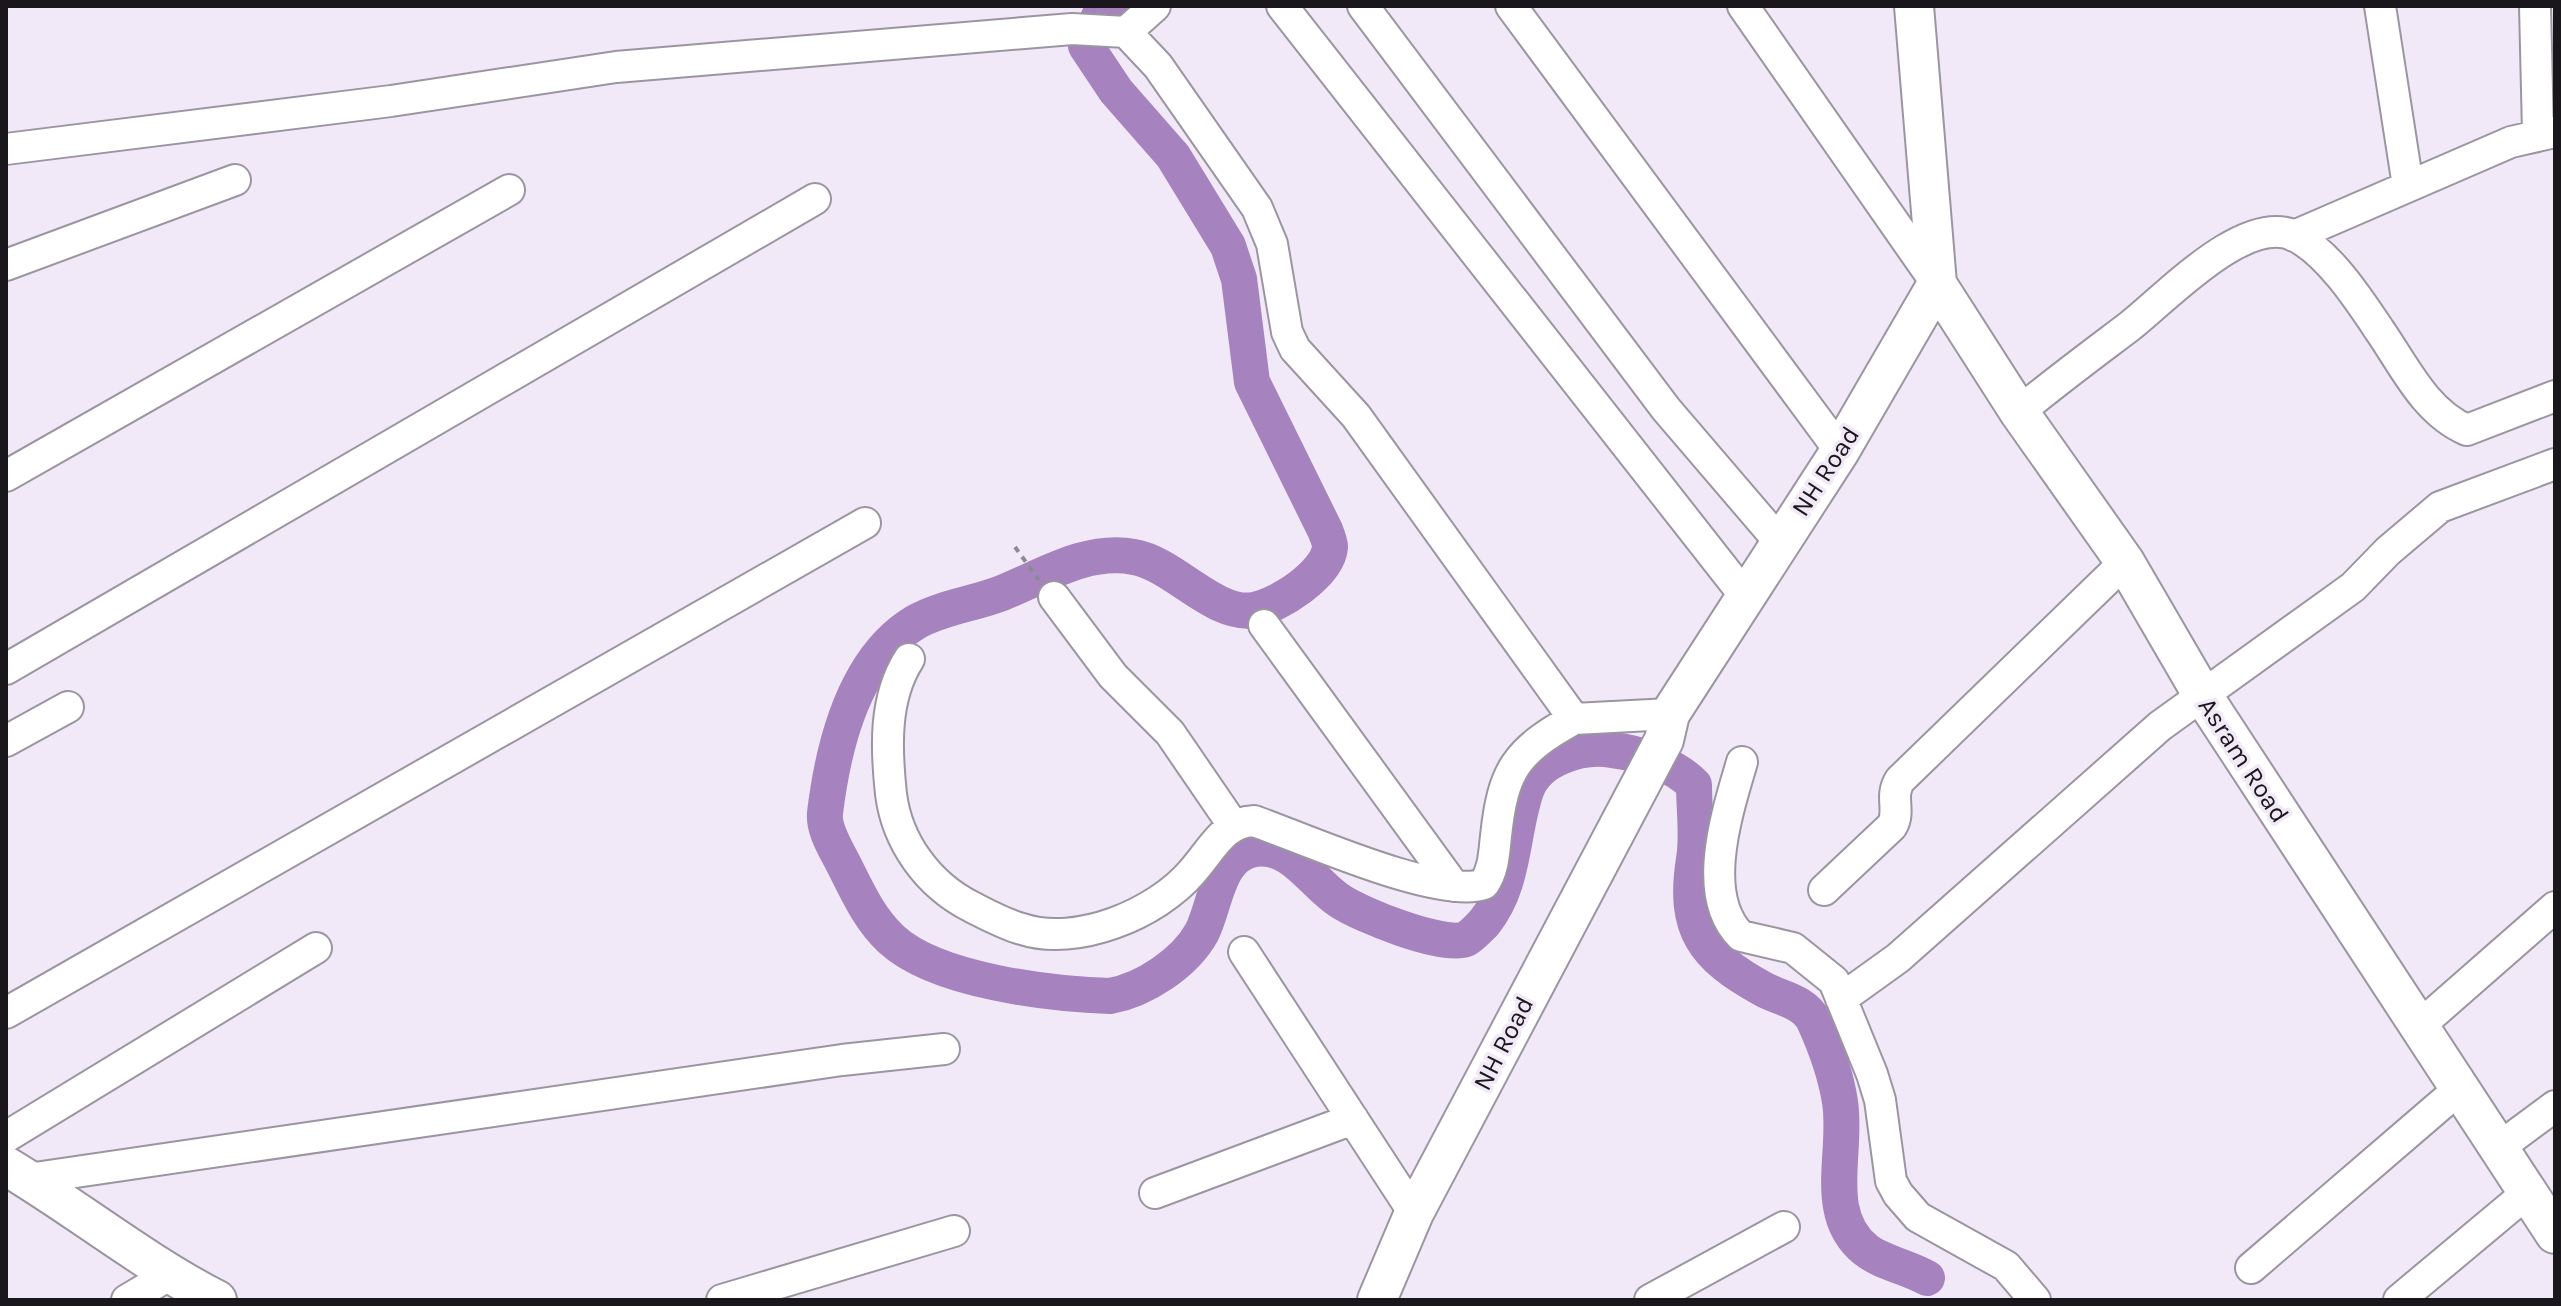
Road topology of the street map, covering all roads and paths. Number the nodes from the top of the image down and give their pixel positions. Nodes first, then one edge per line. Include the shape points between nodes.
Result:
1 (1155, 6) edge
2 (1282, 6) edge
3 (1363, 6) edge
4 (1511, 6) edge
5 (1743, 6) edge
6 (1914, 6) edge
7 (2380, 6) edge
8 (2535, 6) edge
9 (1121, 30) junction
10 (2547, 133) edge
11 (6, 149) edge
12 (235, 180) dead end
13 (2408, 186) junction
14 (509, 190) dead end
15 (815, 199) dead end
16 (2294, 236) junction
17 (6, 265) edge
18 (1937, 284) junction
19 (2555, 396) edge
20 (2019, 412) junction
21 (1840, 451) junction
22 (2555, 464) edge
23 (6, 476) edge
24 (865, 523) dead end
25 (1779, 541) junction
26 (1015, 547) dead end
27 (2125, 562) junction
28 (1745, 596) junction
29 (1054, 597) joint
30 (1264, 625) dead end
31 (909, 659) dead end
32 (6, 669) edge
33 (2203, 696) junction
34 (68, 707) dead end
35 (1574, 719) junction
36 (1667, 727) junction
37 (6, 741) edge
38 (1742, 762) dead end
39 (1233, 825) junction
40 (1454, 886) junction
41 (1824, 890) dead end
42 (2555, 907) edge
43 (316, 948) dead end
44 (1244, 952) dead end
45 (1841, 999) junction
46 (6, 1013) edge
47 (2418, 1027) junction
48 (944, 1049) dead end
49 (2458, 1090) junction
50 (2555, 1106) edge
51 (1353, 1119) junction
52 (6, 1137) edge
53 (2497, 1149) junction
54 (17, 1172) edge
55 (1155, 1193) dead end
56 (2527, 1193) junction
57 (1414, 1213) junction
58 (1784, 1227) dead end
59 (954, 1231) dead end
60 (2555, 1234) edge
61 (2251, 1268) dead end
62 (169, 1275) junction
63 (127, 1300) edge
64 (217, 1300) edge
65 (722, 1300) edge
66 (1377, 1300) edge
67 (1650, 1300) edge
68 (2035, 1300) edge
69 (2399, 1300) edge

1 - 9 street
2 - 28 street
3 - 25 street via 1666,409
4 - 21 street
5 - 18 street
6 - 18 main road
7 - 13 street
8 - 10 street
9 - 11 street via 1072,29 616,67
9 - 35 street via 1158,66 1257,208 1272,244 1287,332 1295,349 1356,416
10 - 13 street
12 - 17 street
13 - 16 street
14 - 23 street
15 - 32 street
16 - 19 street via 2348,286 2431,406 2448,422 2467,430
16 - 20 street via 2277,233 2227,247
18 - 20 main road, Asram Road
18 - 21 main road, NH Road
20 - 27 main road, Asram Road
21 - 25 main road, NH Road
22 - 33 street via 2440,507 2353,587
24 - 46 street
25 - 28 main road, NH Road
26 - 29 path
27 - 33 main road, Asram Road
27 - 41 street via 1900,780 1893,793 1892,826
28 - 36 main road, NH Road
29 - 39 street via 1113,676 1170,733
30 - 40 street
31 - 39 street via 891,695 891,793 898,829 932,879 961,902 1024,931 1100,927 1160,901
33 - 45 street via 2160,726 1898,958
33 - 47 main road, Asram Road
34 - 37 street
35 - 36 street
35 - 40 street via 1539,741 1512,767 1499,806 1493,866 1484,884
36 - 57 main road, NH Road
38 - 45 street via 1723,833 1719,890 1726,915 1749,940 1778,942 1813,962 1834,981
39 - 40 street via 1254,821 1400,873
42 - 47 street
43 - 52 street
44 - 51 street
45 - 68 street via 1880,1100 1891,1181 1898,1194 1918,1217 2006,1266
47 - 49 main road, Asram Road
48 - 54 street
49 - 53 main road, Asram Road
49 - 61 street
50 - 53 street
51 - 55 street
51 - 57 street
53 - 56 main road, Asram Road
54 - 62 main road
56 - 60 main road, Asram Road
56 - 69 street
57 - 66 main road, NH Road
58 - 67 street
59 - 65 street
62 - 63 street
62 - 64 main road

